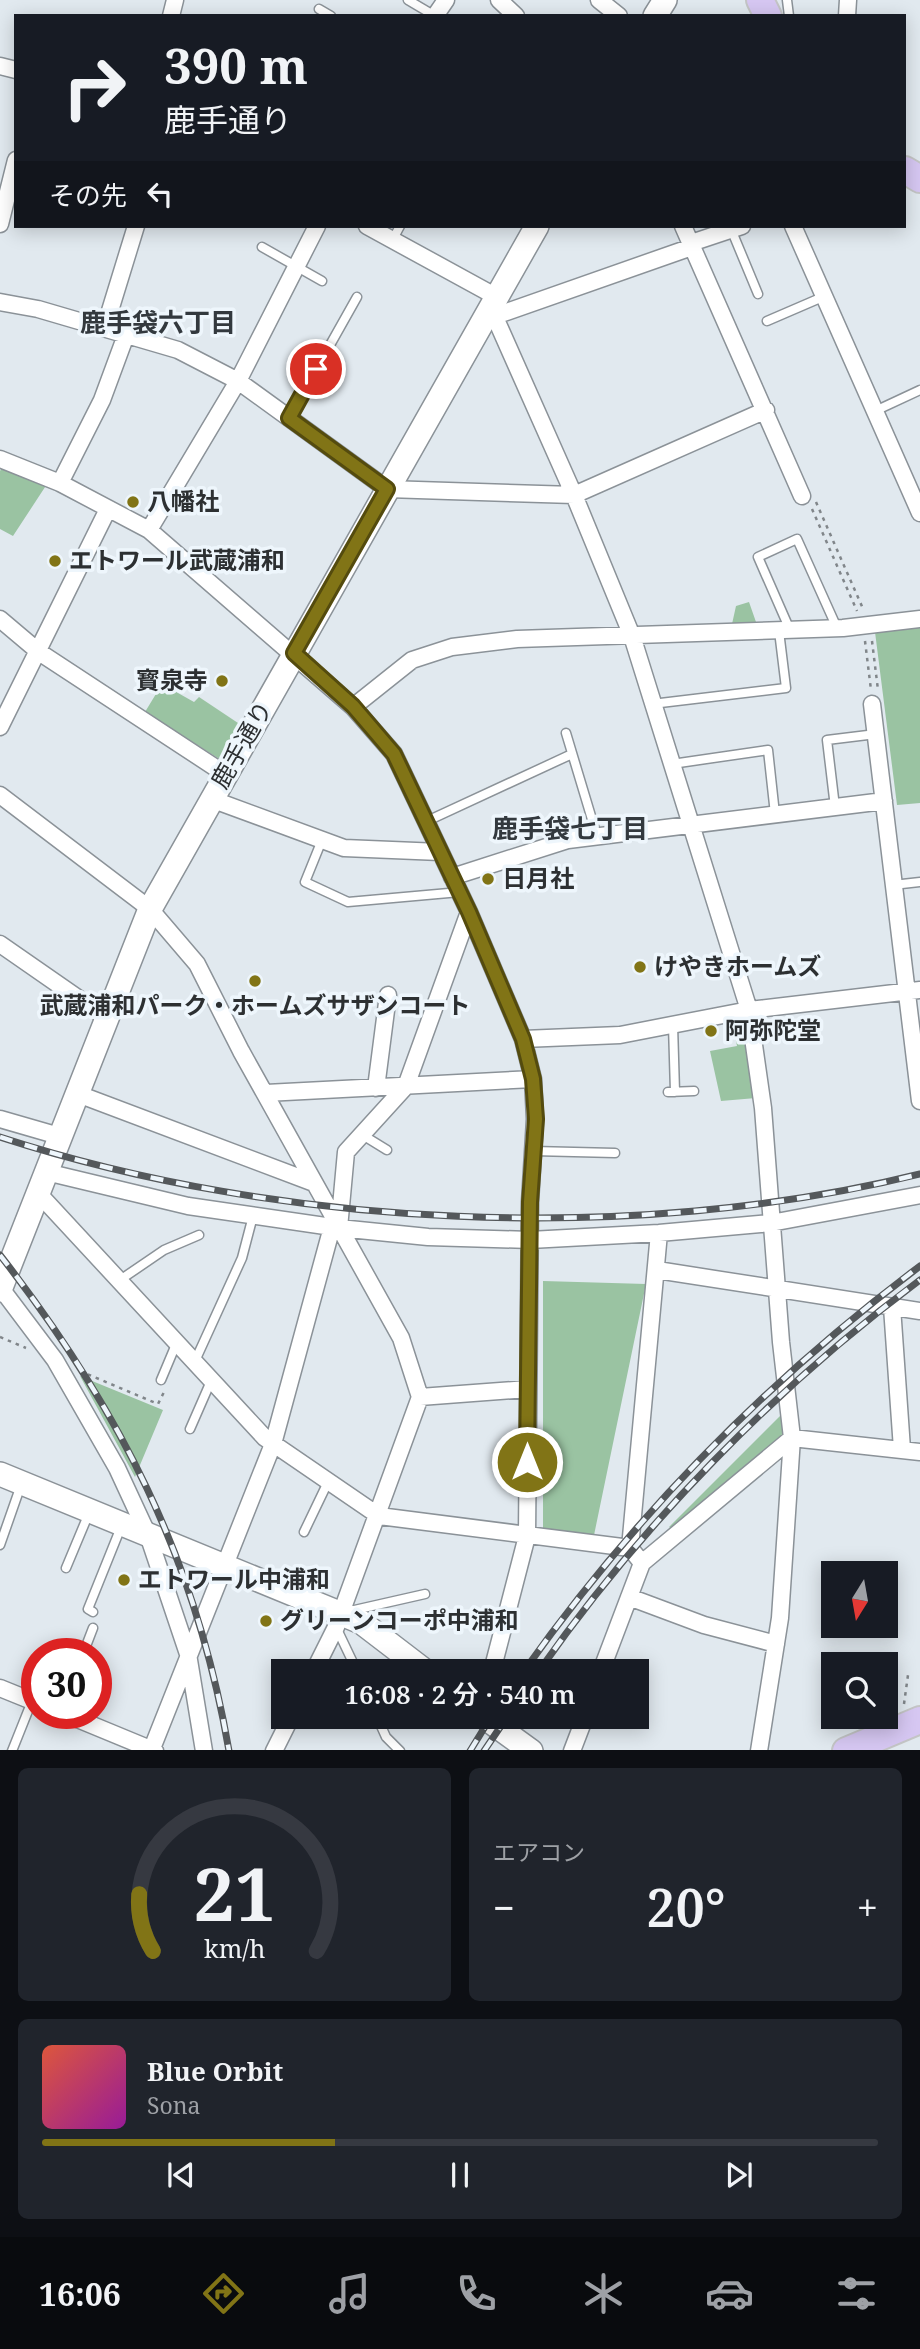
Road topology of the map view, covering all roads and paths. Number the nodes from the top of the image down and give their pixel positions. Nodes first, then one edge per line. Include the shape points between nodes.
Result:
1 (408, 0) edge
2 (499, 0) edge
3 (599, 0) edge
4 (319, 9) dead end
5 (328, 14) edge
6 (432, 14) edge
7 (514, 14) edge
8 (616, 14) edge
9 (14, 168) edge
10 (0, 224) edge
11 (135, 228) edge
12 (316, 228) edge
13 (377, 228) edge
14 (531, 228) edge
15 (684, 228) edge
16 (735, 228) edge
17 (738, 228) edge
18 (794, 228) edge
19 (397, 232) edge
20 (692, 245) junction
21 (262, 247) dead end
22 (296, 267) junction
23 (322, 281) dead end
24 (758, 294) dead end
25 (825, 296) junction
26 (357, 297) dead end
27 (0, 302) edge
28 (493, 306) junction
29 (767, 321) dead end
30 (104, 327) junction
31 (126, 335) junction
32 (238, 380) junction
33 (920, 390) edge
34 (766, 410) junction
35 (875, 411) junction
36 (289, 418) junction
37 (0, 459) edge
38 (61, 483) junction
39 (387, 489) junction
40 (574, 495) junction
41 (802, 496) joint
42 (108, 509) junction
43 (920, 513) edge
44 (149, 530) junction
45 (0, 619) edge
46 (920, 619) edge
47 (863, 626) junction
48 (837, 628) junction
49 (785, 631) junction
50 (632, 636) junction
51 (39, 652) junction
52 (294, 653) junction
53 (652, 704) junction
54 (872, 704) joint
55 (353, 706) junction
56 (0, 727) edge
57 (566, 733) dead end
58 (876, 734) junction
59 (572, 754) junction
60 (671, 764) junction
61 (225, 774) junction
62 (0, 794) edge
63 (211, 799) junction
64 (884, 801) junction
65 (835, 807) junction
66 (775, 814) junction
67 (425, 822) junction
68 (691, 825) junction
69 (597, 836) junction
70 (322, 840) junction
71 (440, 852) junction
72 (452, 877) junction
73 (920, 882) edge
74 (893, 885) junction
75 (460, 892) junction
76 (150, 909) junction
77 (469, 912) junction
78 (0, 944) edge
79 (913, 991) edge
80 (388, 995) dead end
81 (749, 1010) junction
82 (107, 1019) junction
83 (673, 1025) junction
84 (523, 1039) junction
85 (533, 1079) junction
86 (407, 1086) junction
87 (376, 1087) junction
88 (694, 1091) dead end
89 (266, 1093) junction
90 (78, 1094) junction
91 (920, 1101) edge
92 (0, 1119) edge
93 (361, 1134) junction
94 (59, 1136) junction
95 (387, 1150) dead end
96 (533, 1151) junction
97 (614, 1153) dead end
98 (42, 1183) junction
99 (314, 1183) junction
100 (920, 1195) edge
101 (253, 1216) junction
102 (771, 1223) junction
103 (336, 1228) junction
104 (659, 1233) junction
105 (199, 1235) dead end
106 (530, 1240) junction
107 (657, 1270) junction
108 (120, 1280) junction
109 (0, 1288) edge
110 (776, 1288) junction
111 (892, 1307) junction
112 (920, 1311) edge
113 (0, 1337) edge
114 (177, 1342) junction
115 (55, 1360) junction
116 (195, 1361) junction
117 (212, 1380) junction
118 (165, 1381) joint
119 (527, 1389) junction
120 (420, 1397) junction
121 (190, 1429) dead end
122 (792, 1438) junction
123 (274, 1444) junction
124 (902, 1449) junction
125 (920, 1452) edge
126 (0, 1474) edge
127 (328, 1482) junction
128 (22, 1483) junction
129 (89, 1511) junction
130 (379, 1516) junction
131 (122, 1524) junction
132 (304, 1532) dead end
133 (148, 1535) junction
134 (527, 1536) junction
135 (0, 1545) edge
136 (630, 1548) junction
137 (642, 1563) junction
138 (226, 1566) junction
139 (66, 1569) dead end
140 (425, 1594) dead end
141 (629, 1597) junction
142 (93, 1612) dead end
143 (339, 1620) junction
144 (93, 1628) dead end
145 (89, 1638) edge
146 (776, 1644) junction
147 (188, 1654) junction
148 (320, 1659) edge
149 (352, 1659) edge
150 (409, 1659) edge
151 (495, 1659) edge
152 (606, 1659) edge
153 (908, 1675) dead end
154 (0, 1688) edge
155 (21, 1697) edge
156 (910, 1724) edge
157 (22, 1729) edge
158 (101, 1729) edge
159 (285, 1729) edge
160 (382, 1729) edge
161 (501, 1729) edge
162 (580, 1729) edge
163 (12, 1750) edge
164 (152, 1750) edge
165 (204, 1750) edge
166 (274, 1750) edge
167 (399, 1750) edge
168 (530, 1750) edge
169 (572, 1750) edge
170 (760, 1750) edge
171 (848, 1750) edge

1 - 6 lane
2 - 7 street
3 - 8 street
4 - 5 lane
9 - 10 street
11 - 30 street
12 - 22 street
13 - 19 street
14 - 28 street, 鹿手通り
15 - 20 street
16 - 20 street
17 - 24 lane
18 - 25 street
19 - 28 street
20 - 28 street
20 - 34 street
21 - 22 lane
22 - 23 lane
22 - 32 street
25 - 29 lane
25 - 35 street
26 - 36 lane
27 - 30 street
28 - 39 street, 鹿手通り
28 - 40 street
30 - 31 street
31 - 32 street via 178,350
31 - 38 street via 102,400
32 - 36 street
32 - 44 street
33 - 35 lane
34 - 40 street
34 - 41 street
35 - 43 street
36 - 39 street
37 - 38 street
38 - 42 street
39 - 40 street
39 - 52 street, 鹿手通り
40 - 50 street
41 - 47 path via 807,498
42 - 44 street
42 - 51 street
44 - 52 street
45 - 51 street
46 - 47 street
47 - 48 street
47 - 54 path
48 - 49 street
48 - 49 lane via 797,539 758,557
49 - 50 street
49 - 53 lane via 786,688
50 - 53 street
50 - 55 street via 517,639 452,647 412,660
51 - 56 street
51 - 61 street
52 - 55 street
52 - 61 street, 鹿手通り
53 - 60 street
54 - 58 street
55 - 67 street via 394,754
57 - 59 lane
58 - 64 street
58 - 65 lane via 828,740
59 - 67 lane
59 - 69 lane
60 - 66 lane via 768,750
60 - 68 street
61 - 63 street, 鹿手通り
62 - 76 street
63 - 70 street
63 - 76 street, 鹿手通り
64 - 65 street
64 - 74 street
65 - 66 street
66 - 68 street
67 - 71 street
68 - 69 street
68 - 81 street
69 - 72 street via 568,840
70 - 71 street via 344,848
70 - 75 lane via 305,882 348,902
71 - 72 street
72 - 75 street
73 - 74 lane
74 - 79 street
75 - 77 street
76 - 82 street, 鹿手通り
76 - 89 street via 197,964
77 - 84 street
77 - 86 street
78 - 82 street
79 - 81 street
79 - 91 street
80 - 87 street
81 - 83 street
81 - 102 street via 763,1108
82 - 90 street, 鹿手通り
83 - 84 street via 620,1035
83 - 88 lane via 672,1092
84 - 85 street
85 - 86 street
85 - 96 street
86 - 87 street
86 - 93 street
87 - 89 street
89 - 99 street
90 - 94 street, 鹿手通り
90 - 99 street
92 - 94 street
93 - 95 lane
93 - 103 street via 346,1152
94 - 98 street, 鹿手通り
96 - 97 lane
96 - 106 street
98 - 101 street
98 - 108 street
98 - 109 street, 鹿手通り
99 - 103 street
100 - 102 street
101 - 103 street
101 - 116 lane via 242,1258
102 - 104 street
102 - 110 street
103 - 106 street
103 - 120 street via 401,1338
103 - 123 street
104 - 106 street
104 - 107 street
105 - 108 lane via 164,1250
106 - 119 street
107 - 110 street
107 - 136 street
108 - 114 street
109 - 115 street
110 - 111 street
110 - 122 street
111 - 112 street
111 - 124 street
113 - 115 path
114 - 116 street
114 - 118 lane
115 - 118 path via 159,1404
115 - 133 street via 117,1468
116 - 117 street
117 - 121 lane
117 - 123 street
119 - 120 street
119 - 134 street
120 - 130 street
122 - 124 street
122 - 137 street
122 - 146 street
123 - 127 street
123 - 138 street
124 - 125 street
126 - 128 street
127 - 130 street
127 - 132 lane
128 - 129 street
128 - 135 lane
129 - 131 street
129 - 139 lane
130 - 134 street
130 - 143 street
131 - 133 street
131 - 142 lane via 88,1609
133 - 138 street
133 - 147 street
134 - 136 street
134 - 151 street
136 - 137 street
137 - 141 street
138 - 143 street
138 - 147 street
140 - 143 lane
141 - 146 street via 704,1625
141 - 152 street
143 - 148 street
143 - 149 lane
143 - 150 street via 361,1622
144 - 145 lane
146 - 170 street
147 - 164 street
147 - 165 street
153 - 156 path
154 - 155 street
156 - 171 main road
157 - 163 lane
158 - 164 street
159 - 166 street
160 - 167 lane
161 - 168 street
162 - 169 street

